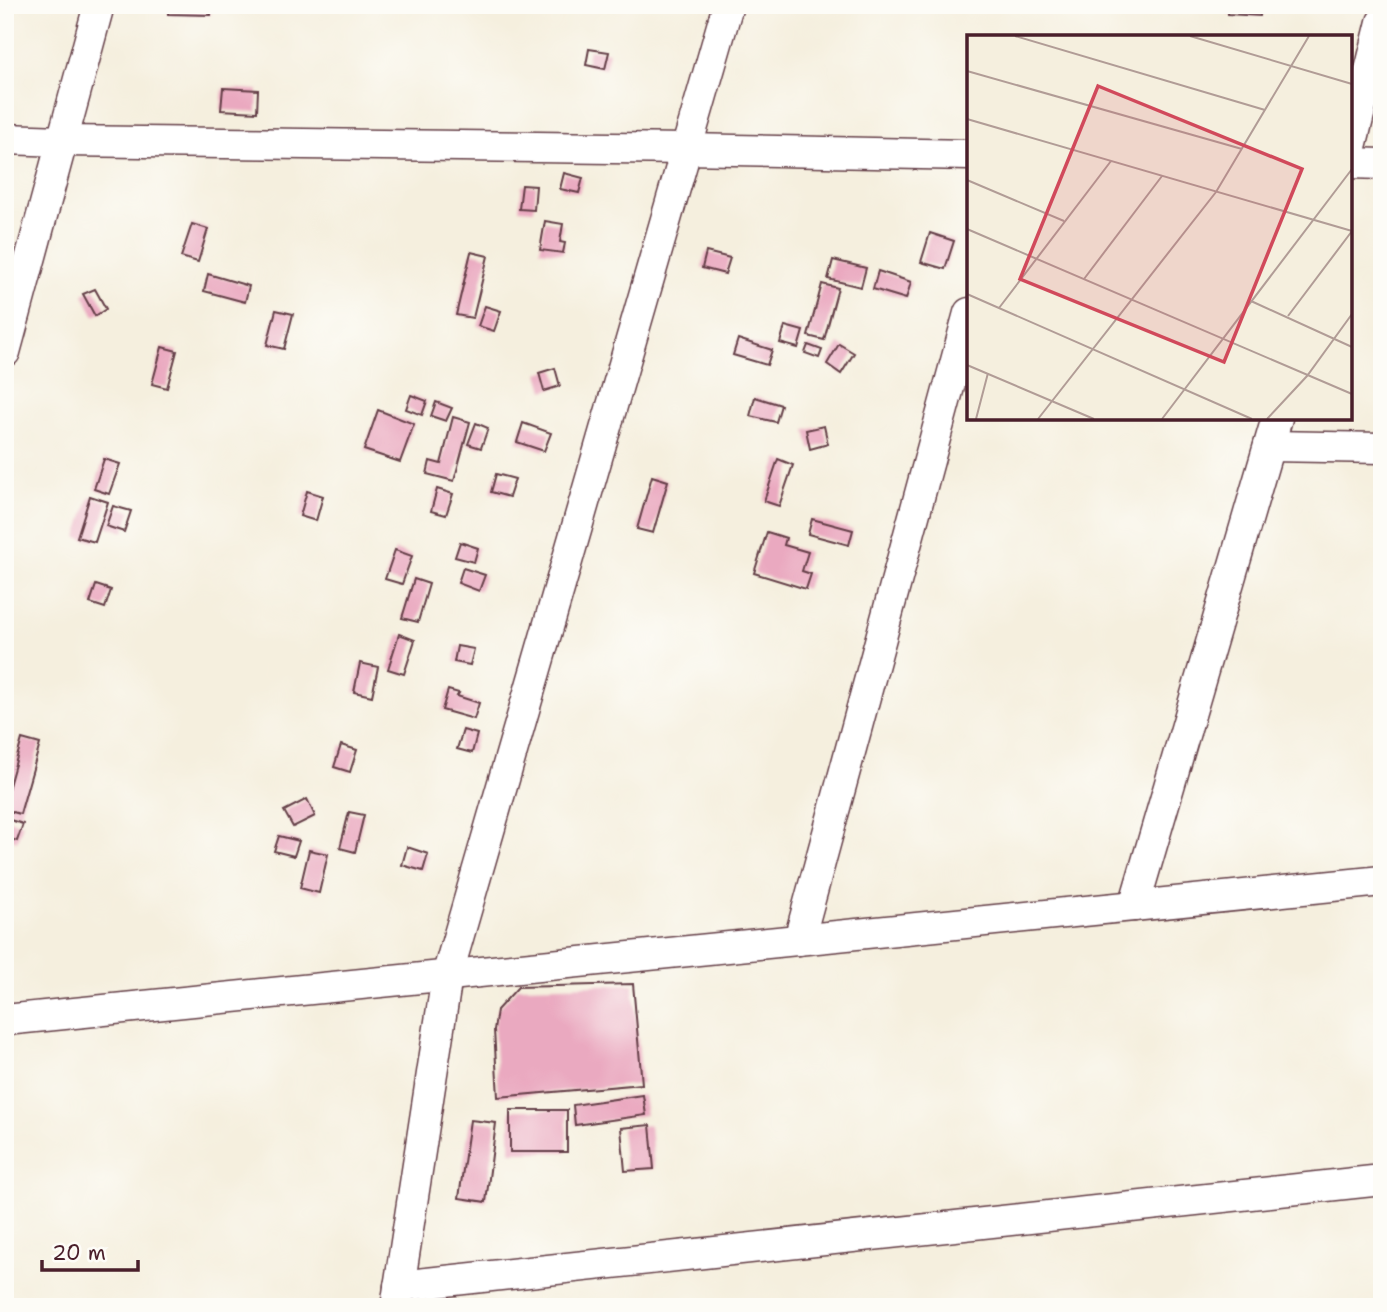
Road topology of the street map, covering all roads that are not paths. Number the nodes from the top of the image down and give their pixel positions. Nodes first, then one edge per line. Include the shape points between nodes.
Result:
1 (99, 5) edge
2 (728, 5) edge
3 (1382, 22) edge
4 (5, 139) edge
5 (62, 142) junction
6 (1352, 143) edge
7 (686, 149) junction
8 (967, 155) edge
9 (1352, 163) edge
10 (1382, 164) edge
11 (967, 320) edge
12 (5, 352) edge
13 (1273, 432) edge
14 (1382, 448) edge
15 (1382, 881) edge
16 (1134, 906) junction
17 (799, 940) junction
18 (447, 976) junction
19 (5, 1020) edge
20 (1382, 1180) edge
21 (398, 1297) edge

1 - 5 street
2 - 7 street
3 - 6 street
4 - 5 street
5 - 7 street
5 - 12 street
7 - 8 street
7 - 18 street
9 - 10 street
11 - 17 street
13 - 14 street
13 - 16 street
15 - 16 street
16 - 17 street
17 - 18 street
18 - 19 street
18 - 21 street
20 - 21 street

